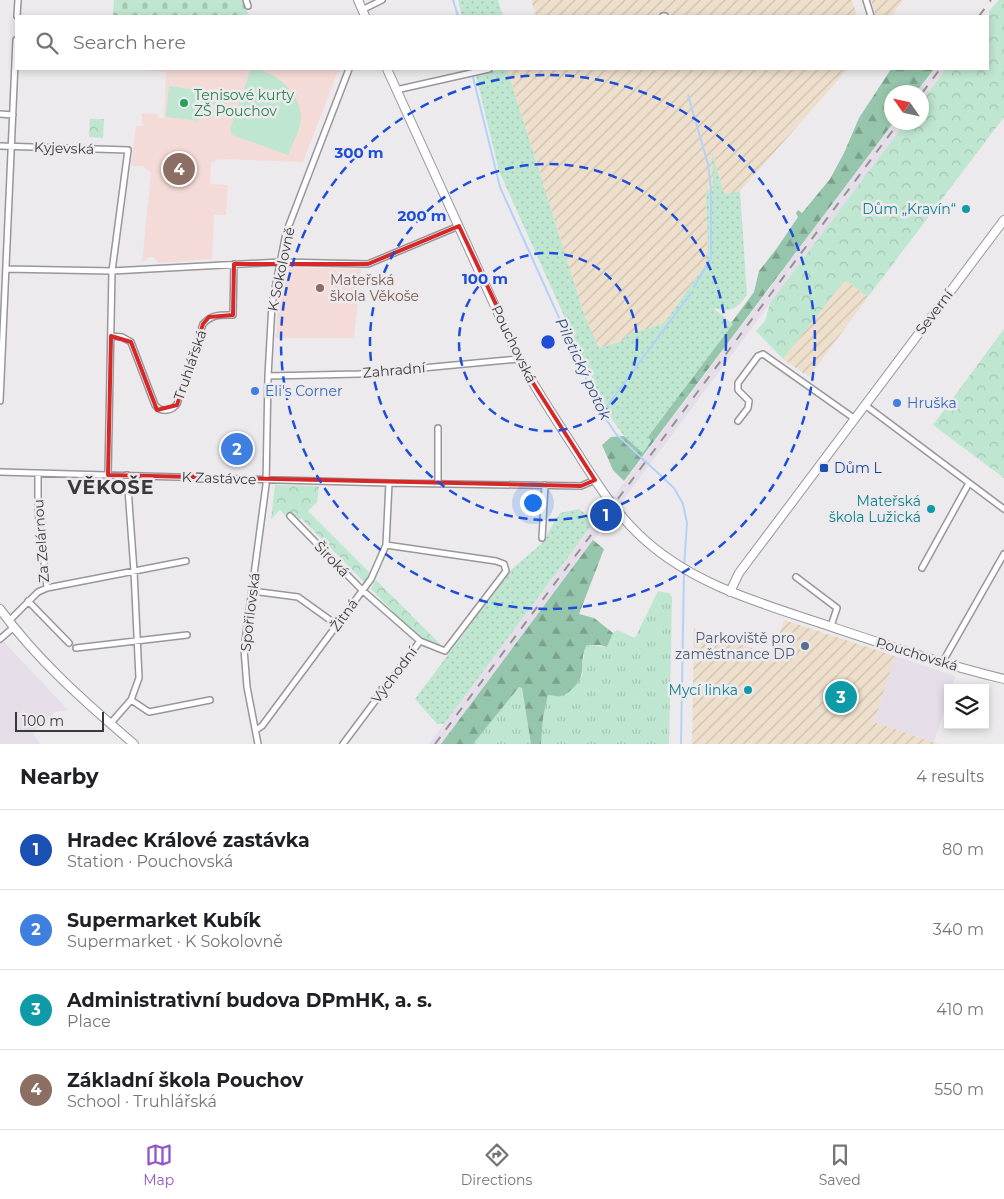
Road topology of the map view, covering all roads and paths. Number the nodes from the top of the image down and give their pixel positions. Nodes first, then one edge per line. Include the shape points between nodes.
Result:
1 (18, 0) edge
2 (246, 0) edge
3 (358, 0) edge
4 (382, 0) edge
5 (866, 0) edge
6 (248, 6) dead end
7 (363, 13) edge
8 (17, 15) edge
9 (871, 15) edge
10 (15, 65) edge
11 (349, 70) edge
12 (387, 70) edge
13 (485, 70) edge
14 (396, 90) junction
15 (0, 114) edge
16 (13, 115) junction
17 (0, 146) edge
18 (12, 146) junction
19 (1004, 220) edge
20 (459, 226) junction
21 (280, 262) junction
22 (234, 264) junction
23 (6, 269) junction
24 (112, 271) junction
25 (111, 336) junction
26 (519, 358) junction
27 (268, 376) junction
28 (0, 401) edge
29 (865, 405) junction
30 (855, 419) junction
31 (738, 421) dead end
32 (438, 428) dead end
33 (0, 472) edge
34 (38, 473) junction
35 (108, 474) junction
36 (127, 475) junction
37 (266, 479) junction
38 (595, 480) junction
39 (389, 482) junction
40 (438, 483) junction
41 (969, 483) junction
42 (545, 485) junction
43 (1004, 509) edge
44 (290, 516) dead end
45 (542, 538) dead end
46 (386, 545) junction
47 (1004, 554) edge
48 (186, 561) dead end
49 (922, 568) dead end
50 (134, 571) junction
51 (796, 577) dead end
52 (47, 588) junction
53 (362, 590) junction
54 (252, 591) junction
55 (730, 592) junction
56 (28, 601) junction
57 (0, 609) edge
58 (11, 624) junction
59 (337, 625) junction
60 (830, 626) junction
61 (187, 635) dead end
62 (0, 639) edge
63 (137, 641) junction
64 (420, 641) junction
65 (68, 643) dead end
66 (76, 648) dead end
67 (942, 663) junction
68 (1004, 679) edge
69 (132, 700) junction
70 (210, 700) dead end
71 (110, 724) junction
72 (256, 730) junction
73 (134, 744) edge
74 (258, 744) edge
75 (342, 744) edge

1 - 8 street
2 - 6 street
3 - 7 street
4 - 7 street
5 - 9 street
10 - 16 street
11 - 21 street, K Sokolovně via 286,234
12 - 14 street, Pouchovská
13 - 14 street
14 - 20 street, Pouchovská
15 - 16 street
16 - 18 street
17 - 18 street, Kyjevská
18 - 23 street
18 - 24 street, Kyjevská via 128,150
19 - 29 street, Severní
20 - 21 street via 368,264
20 - 26 street, Pouchovská
21 - 22 street
21 - 27 street, K Sokolovně via 272,304
22 - 24 street
22 - 25 street, Truhlářská via 233,315 209,317 203,324 176,406 169,410 157,408 131,342
23 - 24 street
23 - 28 street
24 - 25 street
25 - 35 street
26 - 27 street, Zahradní via 359,374
26 - 38 street, Pouchovská
27 - 37 street, K Sokolovně
29 - 30 street, Severní
29 - 41 street
30 - 31 street via 763,354 738,383 738,390 750,401
30 - 55 street, Severní via 739,573
32 - 40 street
33 - 34 street, K Zastávce
34 - 35 street, K Zastávce
34 - 52 street, Za Zelárnou via 38,511
35 - 36 street, K Zastávce
36 - 37 street, K Zastávce
36 - 50 street
37 - 39 street, K Zastávce
37 - 54 street, Spořilovská
38 - 42 street, K Zastávce via 581,486
38 - 55 street, Pouchovská via 630,526 647,542 674,563
39 - 40 street, K Zastávce
39 - 46 street, Žitná
40 - 42 street, K Zastávce
41 - 43 street
41 - 49 street
42 - 45 street
44 - 53 street, Široká
46 - 53 street, Žitná via 371,579
46 - 64 street, Východní via 504,564 506,571 445,651
47 - 67 street
48 - 50 street
50 - 52 street
50 - 63 street
51 - 60 street via 837,608
52 - 56 street, Za Zelárnou
53 - 59 street, Žitná
53 - 64 street, Široká
54 - 59 street via 298,596
54 - 72 street, Spořilovská via 244,658
55 - 60 street, Pouchovská
56 - 58 street, Za Zelárnou
56 - 65 street, Za Zelárnou
57 - 58 street
58 - 62 street, Za Zelárnou
58 - 71 street via 74,692
59 - 72 street, Žitná
60 - 67 street, Pouchovská
61 - 63 street
63 - 66 street
63 - 69 street via 139,678
64 - 75 street, Východní
67 - 68 street, Pouchovská
69 - 70 street via 149,712
69 - 71 street
71 - 73 street
72 - 74 street, Spořilovská

